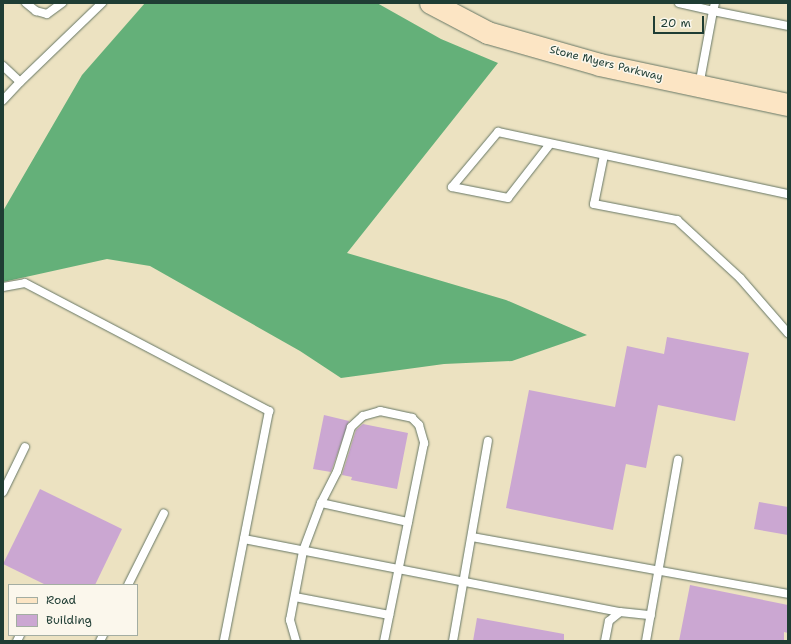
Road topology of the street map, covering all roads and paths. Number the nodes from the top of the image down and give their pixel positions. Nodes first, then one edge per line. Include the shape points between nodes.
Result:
1 (26, 3) edge
2 (62, 3) edge
3 (102, 3) edge
4 (431, 3) edge
5 (679, 3) edge
6 (714, 7) edge
7 (788, 26) edge
8 (3, 66) edge
9 (20, 82) junction
10 (699, 86) junction
11 (3, 100) edge
12 (788, 105) edge
13 (550, 144) junction
14 (604, 155) junction
15 (788, 194) edge
16 (3, 287) edge
17 (788, 333) edge
18 (488, 441) dead end
19 (25, 447) dead end
20 (678, 460) dead end
21 (3, 492) edge
22 (321, 503) junction
23 (164, 514) dead end
24 (408, 522) junction
25 (472, 537) junction
26 (244, 539) junction
27 (303, 551) junction
28 (399, 569) junction
29 (660, 571) junction
30 (464, 582) junction
31 (129, 584) edge
32 (788, 594) edge
33 (295, 597) junction
34 (620, 612) junction
35 (389, 615) junction
36 (651, 615) junction
37 (224, 641) edge
38 (296, 641) edge
39 (384, 641) edge
40 (453, 641) edge
41 (605, 641) edge
42 (646, 641) edge

1 - 2 lane via 36,11 47,14
3 - 9 lane
4 - 10 street, Stone Myers Parkway via 488,33 600,65
5 - 6 lane
6 - 7 lane
6 - 10 lane
8 - 9 lane
9 - 11 lane
10 - 12 street, Stone Myers Parkway
13 - 13 lane via 498,132 452,187 508,198
13 - 14 lane
14 - 15 lane
14 - 17 lane via 594,204 677,220 740,278
16 - 26 lane via 25,283 269,411
18 - 25 lane
19 - 21 lane
20 - 29 lane
22 - 24 lane
22 - 24 lane via 337,472 351,427 362,416 380,412 412,418 419,425 424,443
22 - 27 lane
23 - 31 lane
24 - 28 lane
25 - 29 lane
25 - 30 lane
26 - 27 lane
26 - 37 lane
27 - 28 lane
27 - 33 lane
28 - 30 lane
28 - 35 lane
29 - 32 lane
29 - 36 lane
30 - 34 lane
30 - 40 lane
33 - 35 lane
33 - 38 lane via 290,620
34 - 36 lane
34 - 41 lane via 609,621
35 - 39 lane
36 - 42 lane

